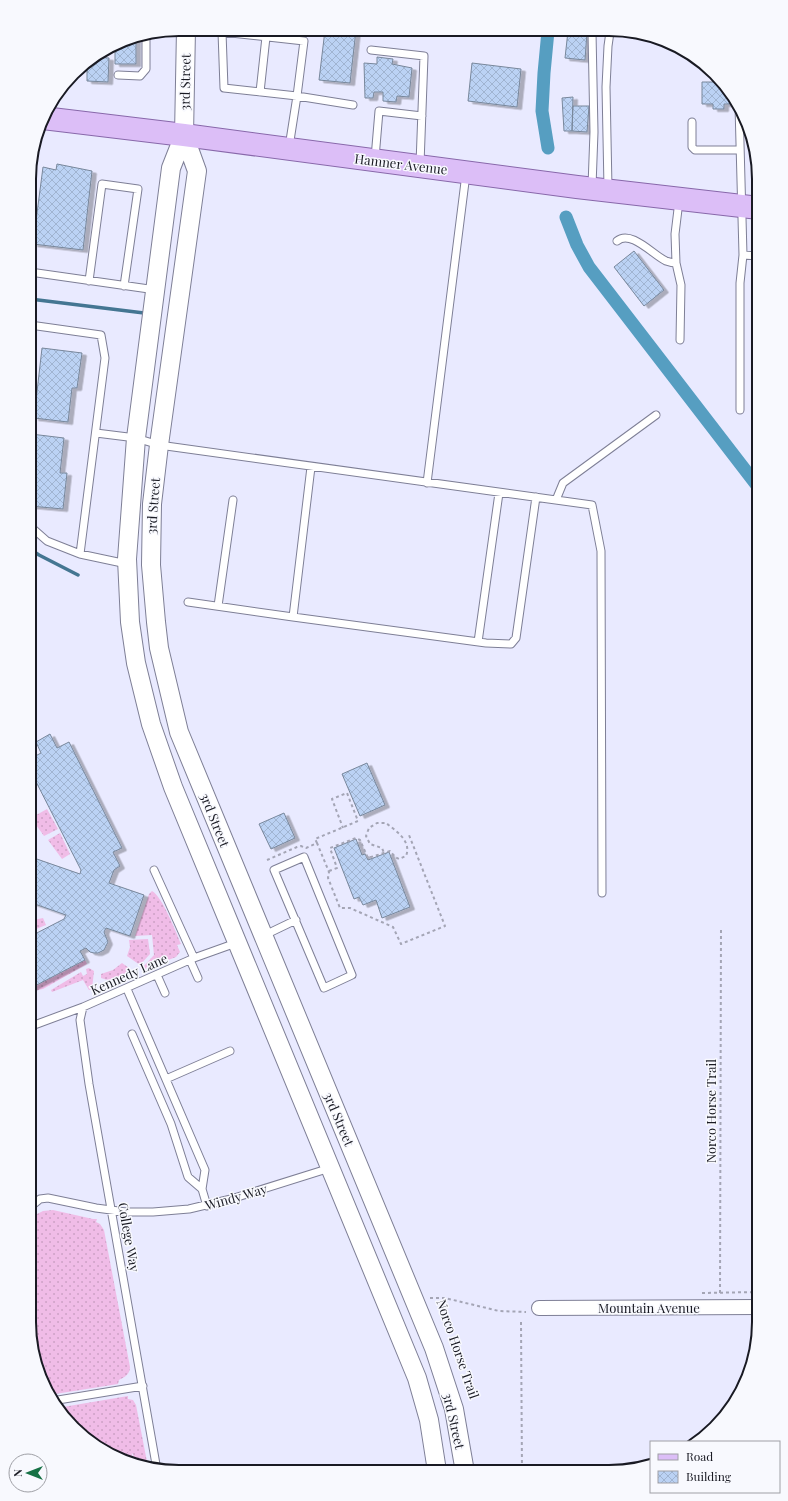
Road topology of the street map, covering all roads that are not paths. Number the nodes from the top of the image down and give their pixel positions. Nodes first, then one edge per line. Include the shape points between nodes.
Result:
1 (186, 36) edge
2 (222, 36) edge
3 (259, 36) edge
4 (592, 36) edge
5 (609, 36) edge
6 (266, 37) junction
7 (146, 40) edge
8 (371, 50) dead end
9 (118, 75) dead end
10 (260, 92) junction
11 (297, 96) junction
12 (353, 105) dead end
13 (422, 116) junction
14 (50, 119) edge
15 (739, 121) edge
16 (692, 122) dead end
17 (184, 135) junction
18 (289, 149) junction
19 (740, 150) junction
20 (375, 161) junction
21 (420, 166) junction
22 (466, 172) junction
23 (593, 189) junction
24 (679, 198) junction
25 (750, 207) edge
26 (617, 241) dead end
27 (743, 255) junction
28 (752, 256) edge
29 (676, 263) junction
30 (36, 273) edge
31 (89, 281) junction
32 (124, 286) junction
33 (156, 290) junction
34 (36, 325) edge
35 (680, 340) dead end
36 (740, 410) dead end
37 (656, 415) dead end
38 (96, 433) junction
39 (136, 438) junction
40 (159, 445) junction
41 (312, 467) junction
42 (427, 483) junction
43 (499, 493) junction
44 (536, 497) junction
45 (233, 500) dead end
46 (556, 500) junction
47 (36, 531) edge
48 (80, 554) junction
49 (127, 564) junction
50 (188, 602) dead end
51 (218, 606) junction
52 (293, 617) junction
53 (478, 642) junction
54 (154, 870) dead end
55 (602, 893) dead end
56 (296, 920) junction
57 (261, 934) junction
58 (237, 942) junction
59 (192, 959) junction
60 (157, 975) junction
61 (198, 978) dead end
62 (127, 989) junction
63 (165, 993) dead end
64 (82, 1007) junction
65 (36, 1024) edge
66 (132, 1034) dead end
67 (230, 1052) dead end
68 (166, 1079) junction
69 (356, 1160) junction
70 (330, 1168) junction
71 (202, 1189) junction
72 (36, 1202) edge
73 (207, 1206) junction
74 (112, 1210) junction
75 (752, 1307) edge
76 (534, 1310) road end
77 (143, 1386) junction
78 (59, 1400) edge
79 (157, 1463) edge
80 (437, 1465) edge
81 (464, 1465) edge

1 - 17 street, 3rd Street
2 - 10 lane via 224,88
3 - 6 lane
4 - 23 lane
5 - 23 lane via 606,87
6 - 10 lane
6 - 11 lane via 304,41
7 - 9 lane via 146,69 140,76
8 - 13 lane via 424,56
10 - 11 lane
11 - 12 lane
11 - 18 lane
13 - 20 lane via 379,111
13 - 21 lane
14 - 17 main road, Hamner Avenue
15 - 19 lane
16 - 19 lane via 692,147 695,150
17 - 18 main road, Hamner Avenue
17 - 33 street, 3rd Street via 171,168
17 - 40 street, 3rd Street via 197,171
18 - 20 main road, Hamner Avenue
19 - 25 lane
20 - 21 main road, Hamner Avenue
21 - 22 main road, Hamner Avenue
22 - 23 main road, Hamner Avenue
22 - 42 lane
23 - 24 main road, Hamner Avenue
24 - 25 main road, Hamner Avenue
24 - 29 lane via 675,234
25 - 27 lane
26 - 29 lane via 628,238 642,244 666,261
27 - 28 lane
27 - 36 lane via 740,283
29 - 35 lane via 681,285
30 - 31 lane
31 - 32 lane
31 - 32 lane via 102,184 138,189
32 - 33 lane
33 - 39 street, 3rd Street
34 - 38 lane via 101,335 105,358
37 - 46 lane via 563,483
38 - 39 lane
38 - 48 lane
39 - 40 lane
39 - 49 street, 3rd Street
40 - 41 lane
40 - 57 street, 3rd Street via 152,504 151,565 159,648 179,732
41 - 42 lane
41 - 52 lane
42 - 43 lane
43 - 44 lane
43 - 53 lane
44 - 46 lane
44 - 53 lane via 516,638 511,644
45 - 51 lane
46 - 55 lane via 592,505 601,551
47 - 48 lane via 47,541
48 - 49 lane
49 - 58 street, 3rd Street via 130,622 136,663 151,724 173,787
50 - 51 lane
51 - 52 lane
52 - 53 lane
54 - 59 lane
56 - 56 lane via 324,988 352,975 304,857 274,870
56 - 57 lane
57 - 69 street, 3rd Street
58 - 59 lane, Kennedy Lane
58 - 70 street, 3rd Street
59 - 60 lane, Kennedy Lane
59 - 61 lane
60 - 62 lane, Kennedy Lane
60 - 63 lane
62 - 64 lane, Kennedy Lane
62 - 68 lane
64 - 65 lane, Kennedy Lane
64 - 74 lane, College Way via 80,1020 89,1084
66 - 71 lane via 171,1124 188,1177
67 - 68 lane
68 - 71 lane via 204,1170
69 - 70 street, Windy Way
69 - 81 street, 3rd Street via 434,1348 454,1409
70 - 73 lane, Windy Way
70 - 80 street, 3rd Street via 417,1378 429,1420
71 - 73 lane
72 - 74 lane, Windy Way via 48,1198
73 - 74 lane, Windy Way via 153,1212
74 - 77 lane, College Way
75 - 76 street, Mountain Avenue
77 - 78 lane
77 - 79 lane, College Way

